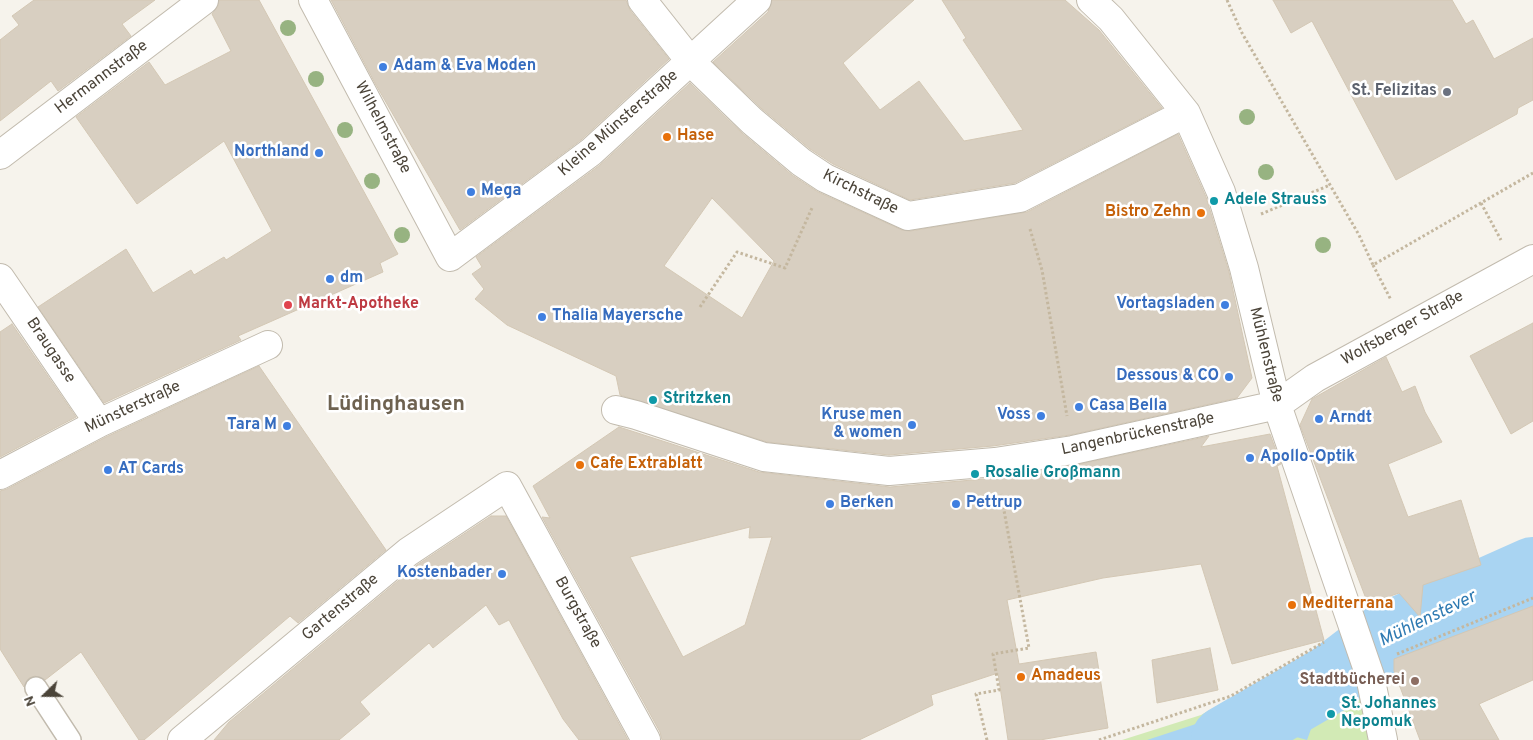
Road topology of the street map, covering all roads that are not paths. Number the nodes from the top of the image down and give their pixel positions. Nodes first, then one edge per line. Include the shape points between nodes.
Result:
1 (204, 0) edge
2 (313, 0) edge
3 (642, 0) edge
4 (757, 0) edge
5 (1091, 0) edge
6 (691, 62) junction
7 (1186, 113) junction
8 (0, 156) edge
9 (450, 257) joint
10 (1524, 263) edge
11 (0, 278) edge
12 (268, 345) dead end
13 (1277, 405) junction
14 (616, 410) dead end
15 (99, 423) junction
16 (0, 475) edge
17 (507, 486) joint
18 (36, 688) dead end
19 (70, 740) edge
20 (182, 740) edge
21 (646, 740) edge
22 (1383, 740) edge

1 - 8 street, Hermannstraße
2 - 9 street, Wilhelmstraße
3 - 6 street, Kirchstraße
4 - 6 street, Kleine Münsterstraße
5 - 7 street, Mühlenstraße via 1112,19
6 - 7 street, Kirchstraße via 752,122 802,162 825,178 908,216 1020,198
6 - 9 street, Kleine Münsterstraße via 591,152
7 - 13 street, Mühlenstraße via 1221,192 1232,227
10 - 13 street, Wolfsberger Straße via 1315,378
11 - 15 street, Braugasse
12 - 15 street, Münsterstraße
13 - 14 street, Langenbrückenstraße via 1073,450 995,462 889,471 764,457
13 - 22 street, Mühlenstraße via 1354,625 1370,676
15 - 16 street, Münsterstraße
17 - 20 street, Gartenstraße via 408,552
17 - 21 street, Burgstraße
18 - 19 lane

